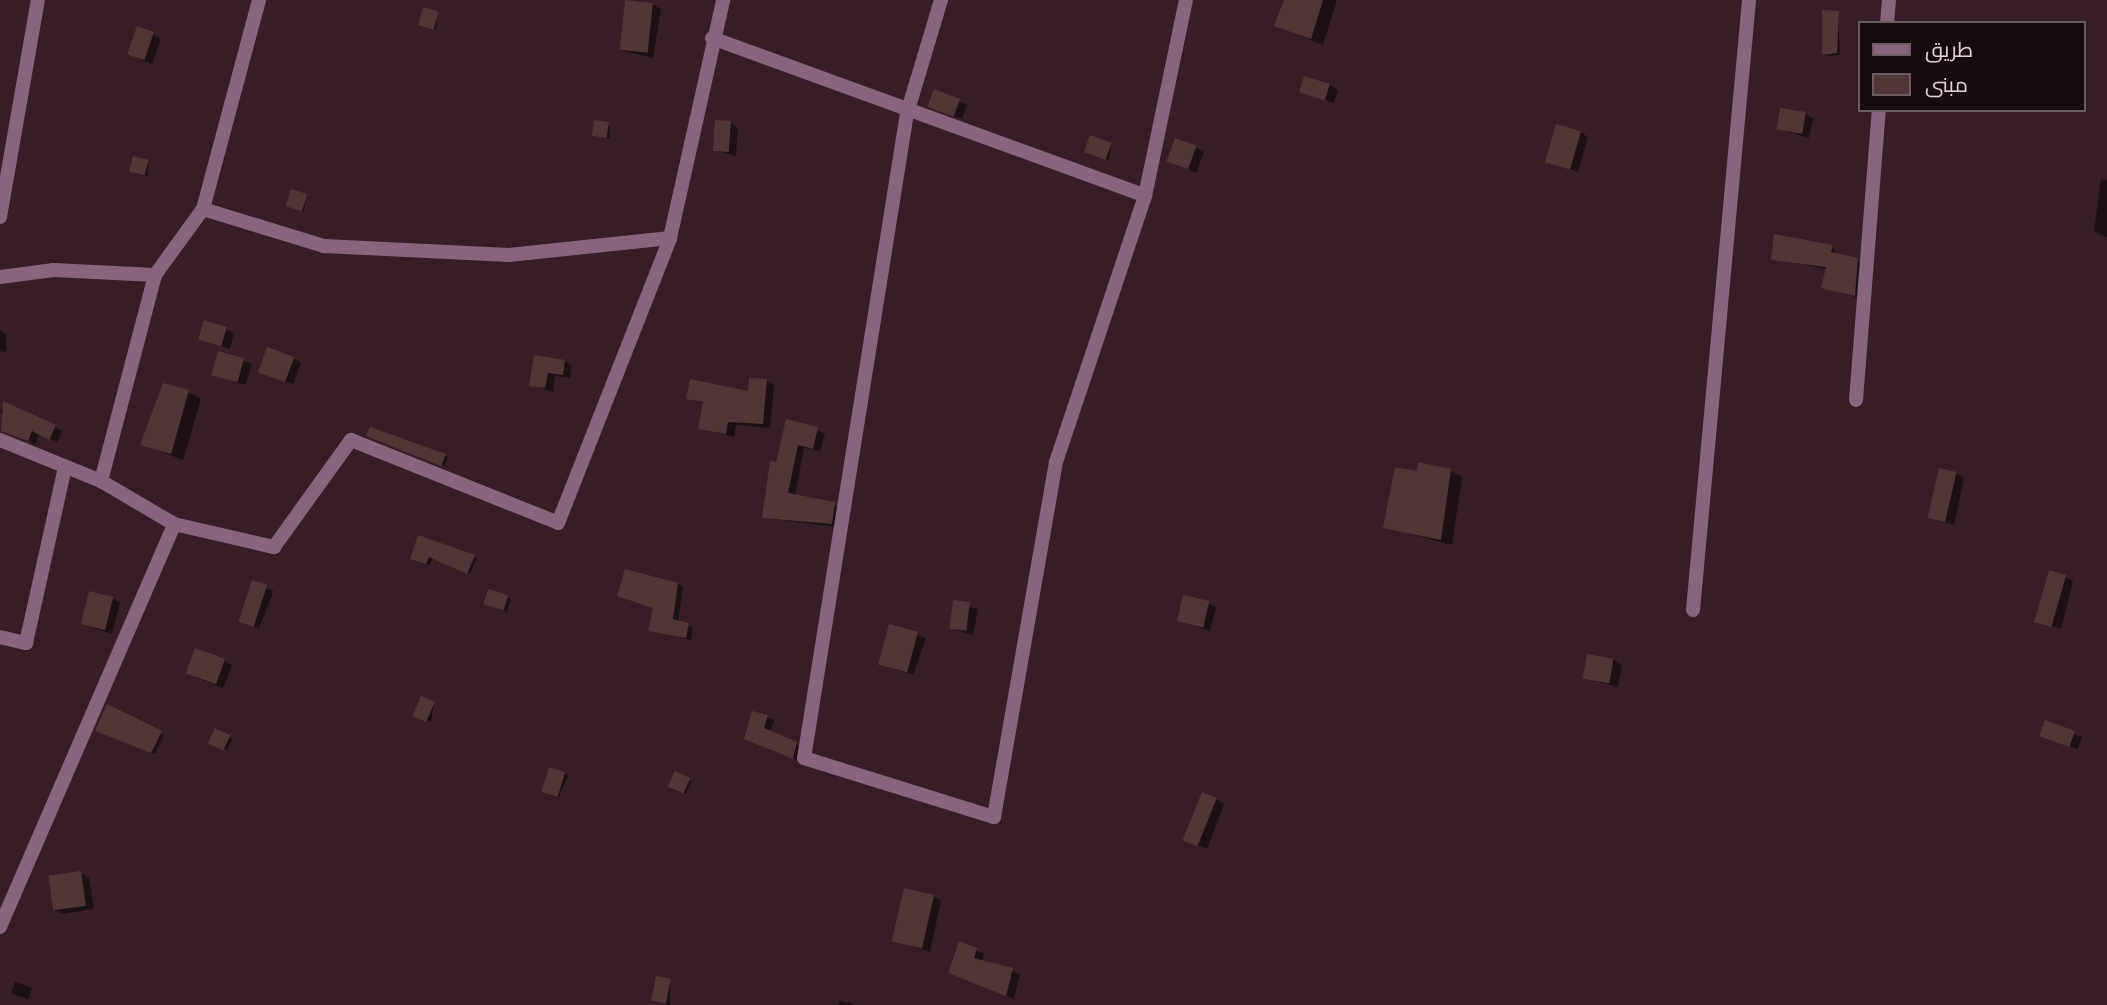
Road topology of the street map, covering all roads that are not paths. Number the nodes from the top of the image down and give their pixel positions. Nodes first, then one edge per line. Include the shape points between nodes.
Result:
1 (38, 0) edge
2 (259, 0) edge
3 (723, 0) edge
4 (941, 0) edge
5 (1186, 0) edge
6 (1749, 0) edge
7 (1889, 0) edge
8 (1887, 21) edge
9 (712, 38) junction
10 (1880, 112) edge
11 (907, 113) junction
12 (1145, 196) junction
13 (203, 209) junction
14 (0, 217) edge
15 (670, 237) junction
16 (155, 275) junction
17 (0, 278) edge
18 (1856, 400) dead end
19 (0, 440) edge
20 (65, 467) junction
21 (101, 481) junction
22 (174, 524) junction
23 (1693, 610) dead end
24 (0, 637) edge
25 (0, 927) edge

1 - 14 street
2 - 13 street
3 - 9 street
4 - 11 street
5 - 12 street
6 - 23 street
7 - 8 street
9 - 11 street
9 - 15 street
10 - 18 street
11 - 12 street
11 - 12 street via 804,758 994,817 1056,462
13 - 15 street via 324,246 509,255
13 - 16 street
15 - 22 street via 558,523 351,440 274,547
16 - 17 street via 54,270
16 - 21 street
19 - 20 street
20 - 21 street
20 - 24 street via 26,643
21 - 22 street
22 - 25 street

